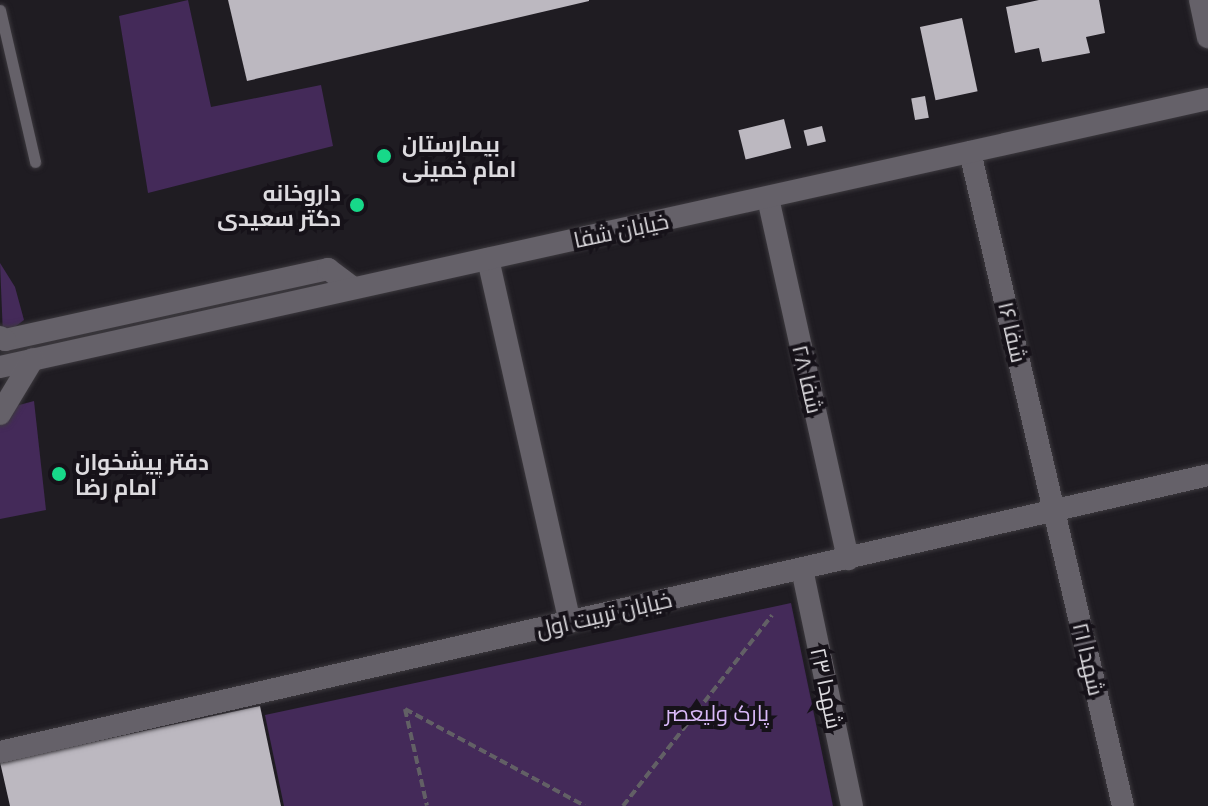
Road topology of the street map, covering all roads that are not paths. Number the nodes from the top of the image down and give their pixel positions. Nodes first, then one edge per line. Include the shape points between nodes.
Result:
1 (1200, 0) edge
2 (0, 10) edge
3 (1208, 37) edge
4 (1208, 99) edge
5 (970, 152) junction
6 (35, 162) dead end
7 (768, 198) junction
8 (488, 259) junction
9 (353, 288) junction
10 (3, 339) edge
11 (33, 359) junction
12 (0, 367) edge
13 (0, 414) edge
14 (1208, 475) edge
15 (1055, 511) junction
16 (848, 559) junction
17 (802, 569) junction
18 (570, 622) junction
19 (0, 752) edge
20 (852, 806) edge
21 (1123, 806) edge

1 - 3 street
2 - 6 lane
4 - 5 street, خیابان شفا
5 - 7 street, خیابان شفا
5 - 15 street, شفا ۱۶
7 - 8 street, خیابان شفا
7 - 16 street, شفا ۲۸
8 - 9 street, خیابان شفا
8 - 18 street
9 - 10 street via 328,269
9 - 11 street, خیابان شفا
11 - 12 street, خیابان شفا
11 - 13 street
14 - 15 street, خیابان تربیت اول
15 - 16 street, خیابان تربیت اول
15 - 21 street, شهدا ۲۱
16 - 17 street, خیابان تربیت اول
17 - 18 street, خیابان تربیت اول
17 - 20 street, شهدا ۲۳
18 - 19 street, خیابان تربیت اول

